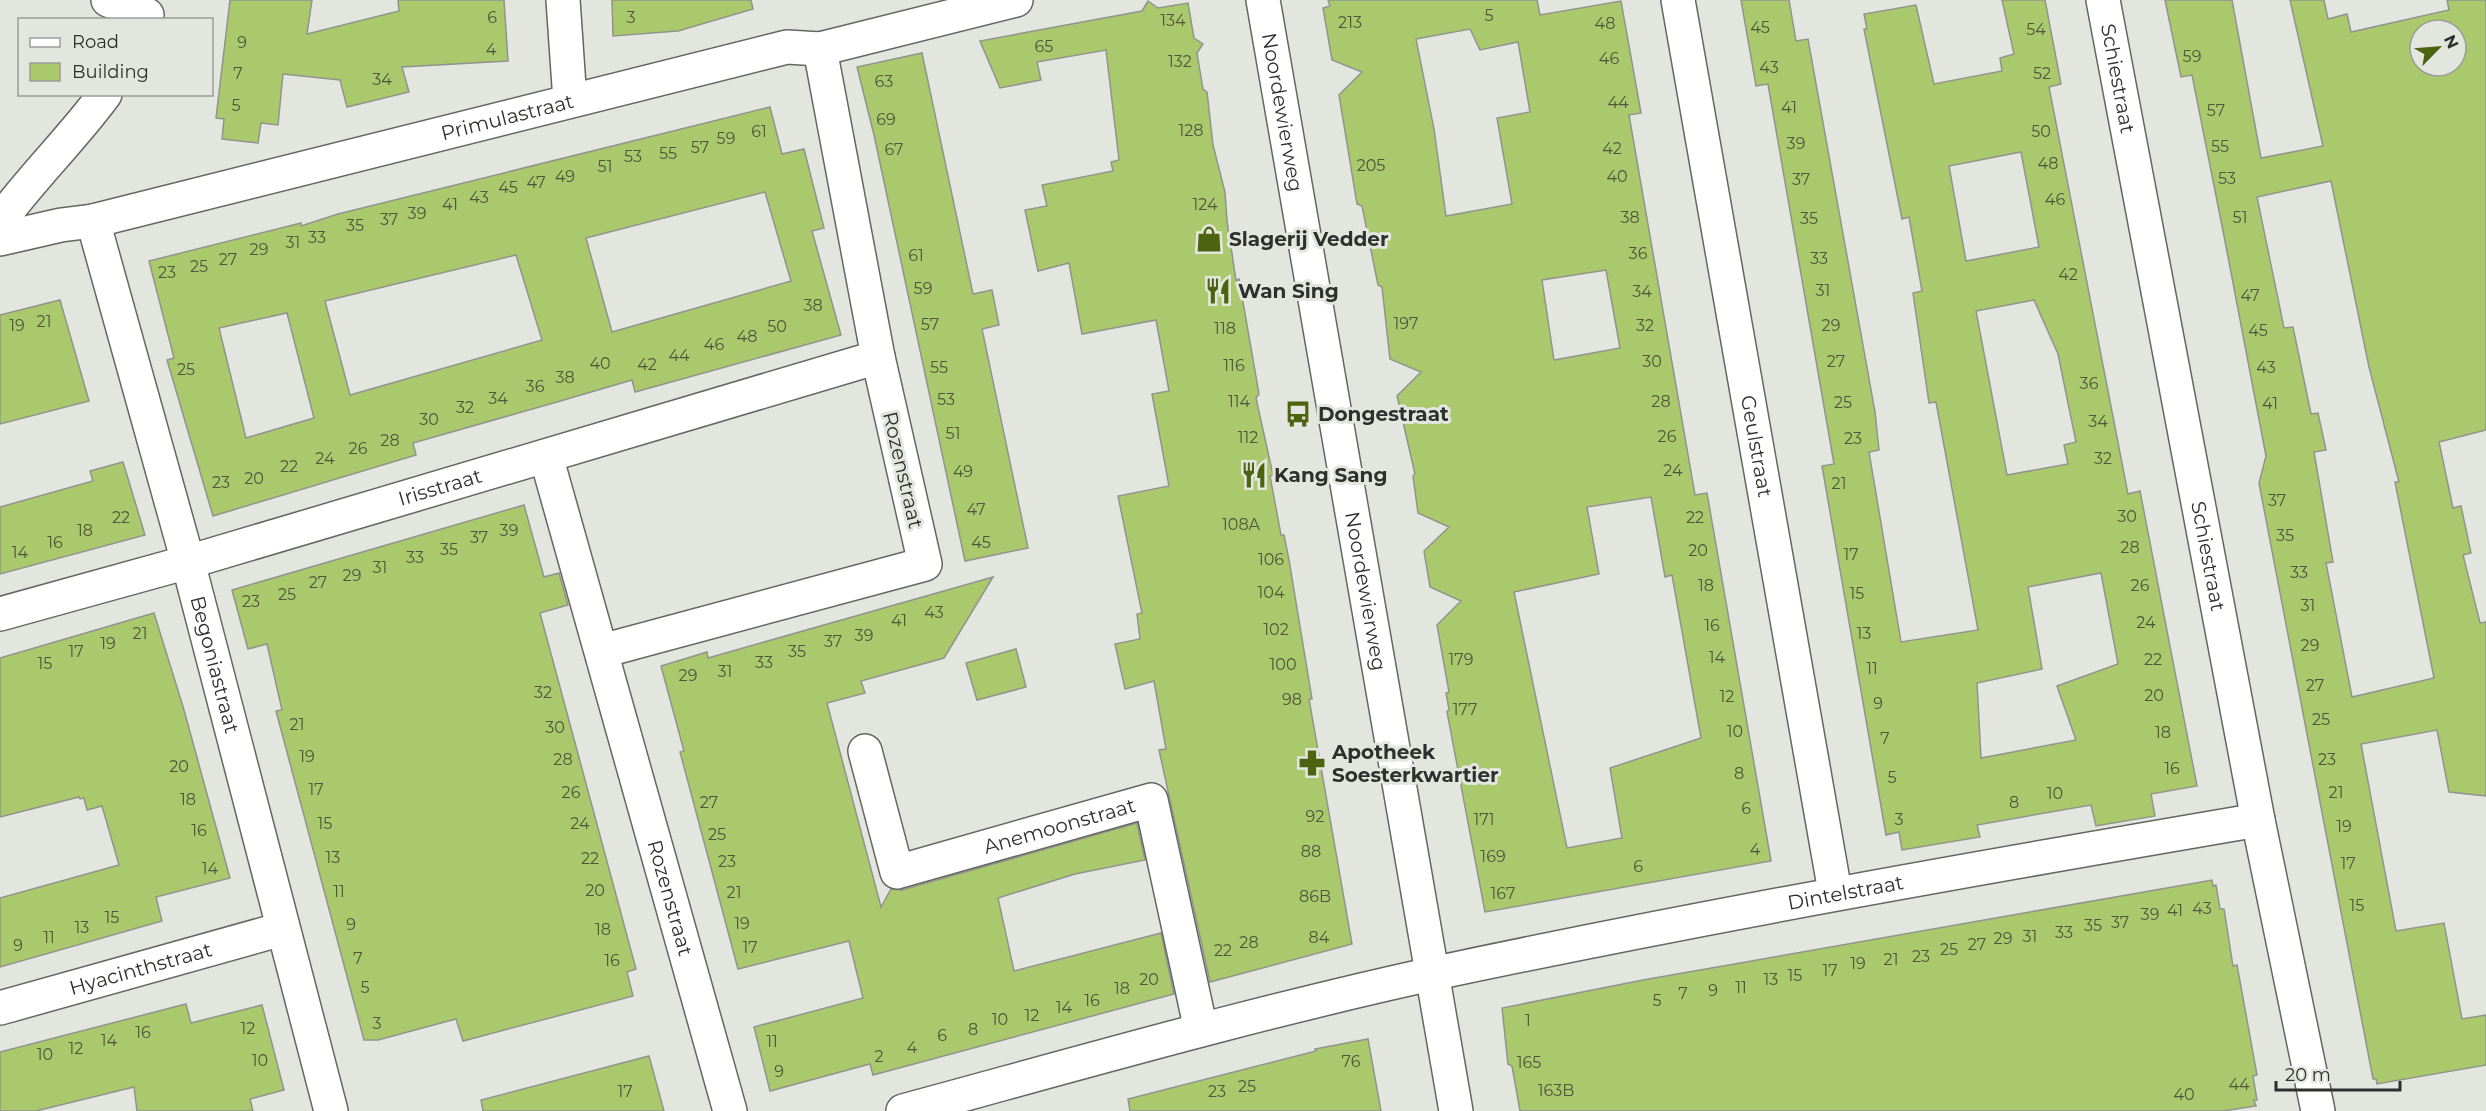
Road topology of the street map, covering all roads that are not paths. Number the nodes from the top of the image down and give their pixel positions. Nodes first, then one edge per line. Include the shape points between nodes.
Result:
1 (108, 0) edge
2 (563, 0) edge
3 (1016, 0) edge
4 (1263, 0) edge
5 (1678, 0) edge
6 (2103, 0) edge
7 (148, 12) edge
8 (820, 49) junction
9 (103, 96) edge
10 (570, 101) junction
11 (0, 221) edge
12 (93, 221) junction
13 (0, 239) edge
14 (878, 357) junction
15 (546, 456) junction
16 (188, 562) junction
17 (0, 614) edge
18 (602, 651) junction
19 (865, 751) dead end
20 (2258, 820) junction
21 (1835, 892) junction
22 (282, 930) junction
23 (1434, 974) junction
24 (0, 1008) edge
25 (1201, 1030) junction
26 (331, 1111) edge
27 (730, 1111) edge
28 (903, 1111) edge
29 (1456, 1111) edge
30 (2318, 1111) edge

1 - 7 street
2 - 10 street
3 - 8 street, Primulastraat
4 - 23 street, Noordewierweg
5 - 21 street, Geulstraat
6 - 20 street, Schiestraat
8 - 10 street, Primulastraat via 787,47
8 - 14 street, Rozenstraat
9 - 11 street
10 - 12 street, Primulastraat
12 - 13 street, Primulastraat
12 - 16 street, Begoniastraat
14 - 15 street, Irisstraat
14 - 18 street, Rozenstraat via 925,564
15 - 16 street, Irisstraat
15 - 18 street, Rozenstraat
16 - 17 street, Irisstraat
16 - 22 street, Begoniastraat
18 - 27 street, Rozenstraat
19 - 25 street, Anemoonstraat via 897,872 1151,800
20 - 21 street, Dintelstraat
20 - 30 street, Schiestraat
21 - 23 street, Dintelstraat
22 - 24 street, Hyacinthstraat
22 - 26 street, Begoniastraat
23 - 25 street
23 - 29 street, Noordewierweg
25 - 28 street

